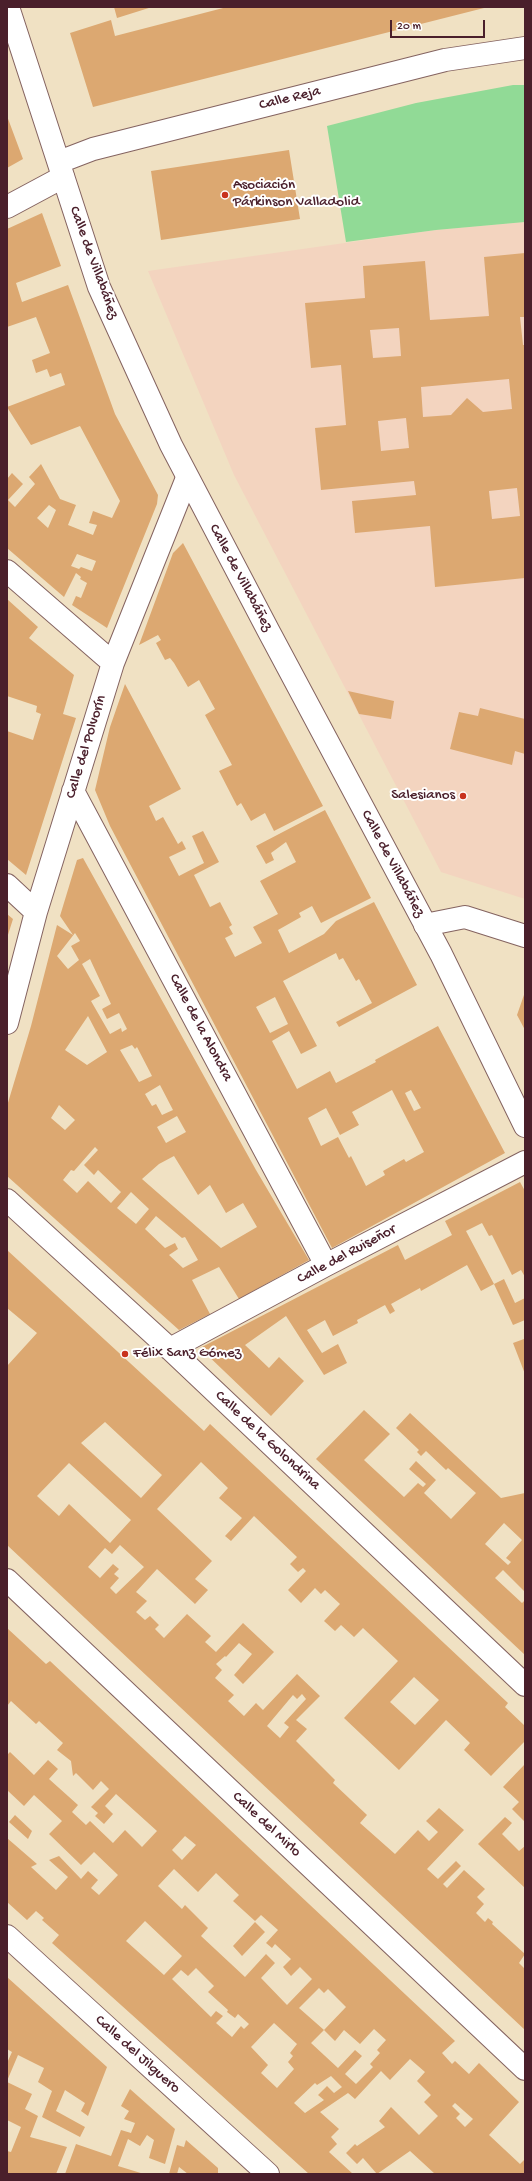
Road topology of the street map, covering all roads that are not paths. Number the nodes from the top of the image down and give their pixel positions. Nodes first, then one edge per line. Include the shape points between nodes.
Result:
1 (8, 7) edge
2 (525, 48) edge
3 (61, 170) junction
4 (7, 207) edge
5 (187, 478) junction
6 (7, 571) edge
7 (113, 663) junction
8 (74, 791) junction
9 (7, 885) edge
10 (36, 912) junction
11 (425, 924) junction
12 (525, 936) edge
13 (7, 1023) edge
14 (525, 1126) edge
15 (525, 1162) edge
16 (7, 1200) edge
17 (326, 1265) junction
18 (170, 1349) junction
19 (7, 1580) edge
20 (525, 1685) edge
21 (7, 1936) edge
22 (525, 2069) edge
23 (268, 2174) edge

1 - 3 street, Calle de Villabáñez
2 - 3 street, Calle Reja via 445,60 93,149
3 - 4 street, Calle Reja
3 - 5 street, Calle de Villabáñez via 99,287
5 - 7 street, Calle del Polvorín
5 - 11 street, Calle de Villabáñez
6 - 7 street
7 - 8 street, Calle del Polvorín
8 - 10 street, Calle del Polvorín
8 - 17 street, Calle de la Alondra
9 - 10 street
10 - 13 street, Calle del Polvorín
11 - 12 street via 465,917
11 - 14 street, Calle de Villabáñez
15 - 17 street, Calle del Ruiseñor
16 - 18 street, Calle de la Golondrina
17 - 18 street, Calle del Ruiseñor
18 - 20 street, Calle de la Golondrina
19 - 22 street, Calle del Mirlo
21 - 23 street, Calle del Jilguero

